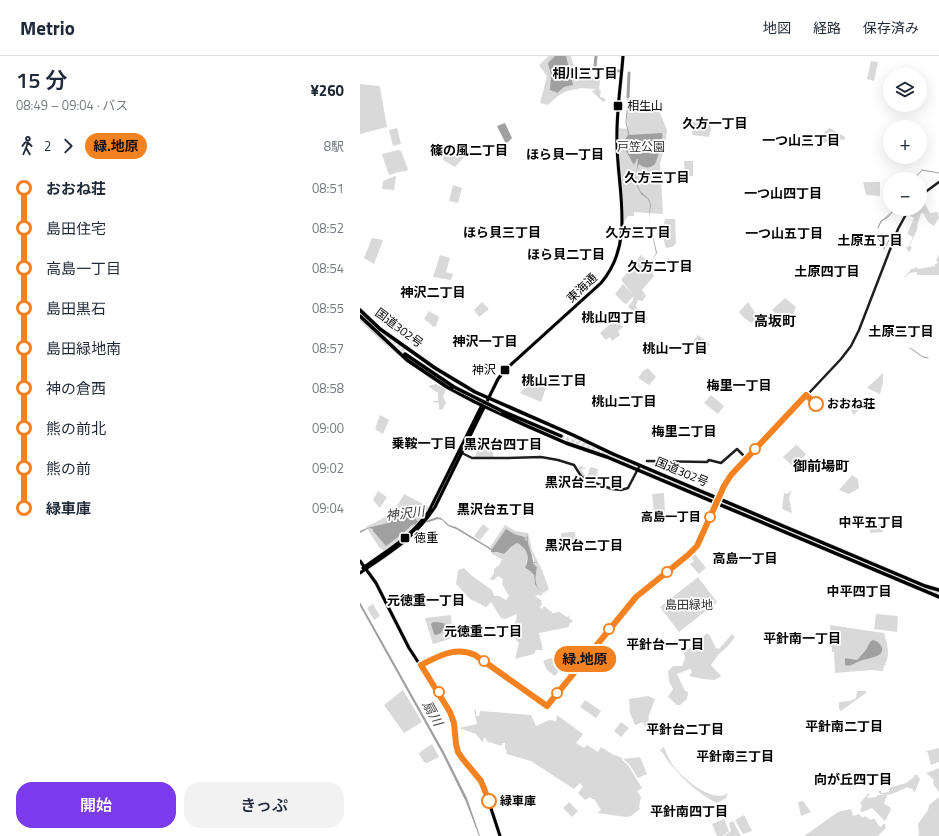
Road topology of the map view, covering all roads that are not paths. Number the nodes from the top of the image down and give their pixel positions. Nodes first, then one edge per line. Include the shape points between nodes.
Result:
1 (622, 56) edge
2 (939, 182) edge
3 (927, 191) edge
4 (905, 216) edge
5 (360, 310) edge
6 (360, 316) edge
7 (406, 353) junction
8 (454, 380) junction
9 (466, 387) junction
10 (467, 398) junction
11 (486, 398) junction
12 (483, 405) junction
13 (503, 409) junction
14 (505, 415) junction
15 (519, 423) junction
16 (460, 452) junction
17 (626, 460) junction
18 (648, 461) dead end
19 (640, 465) junction
20 (638, 470) junction
21 (653, 476) junction
22 (360, 559) edge
23 (366, 567) junction
24 (360, 572) edge
25 (939, 590) edge
26 (939, 597) edge
27 (500, 836) edge

1 - 11 main road, 東海通 via 615,141 621,222 615,260 601,282 502,370
2 - 3 main road
4 - 18 main road via 851,346 747,459 737,449 721,463 709,460
5 - 8 highway, 国道302号 via 380,329
6 - 10 highway, 国道302号 via 407,360
7 - 8 highway
7 - 10 highway
7 - 13 highway, bridge via 454,386
8 - 9 highway, 国道302号
9 - 11 highway, 国道302号
9 - 12 highway, 国道302号
10 - 12 highway, 国道302号
11 - 12 main road, 東海通
11 - 13 highway, 国道302号
11 - 14 highway, 国道302号
12 - 14 highway, 国道302号
12 - 16 main road, 東海通
13 - 15 highway via 561,435
13 - 17 highway, 国道302号 via 573,435
14 - 15 highway, 国道302号
15 - 20 highway, 国道302号
16 - 20 main road via 472,458 542,457 569,463 575,466 584,479 616,490 627,489
16 - 23 main road, 東海通 via 435,507 423,522
17 - 19 highway, 国道302号
17 - 20 highway
19 - 20 main road
19 - 21 highway
19 - 25 highway, 国道302号
20 - 21 highway, 国道302号
21 - 26 highway, 国道302号
22 - 23 main road
23 - 24 main road, 東海通
23 - 27 main road via 421,665 452,714 457,749 483,784

